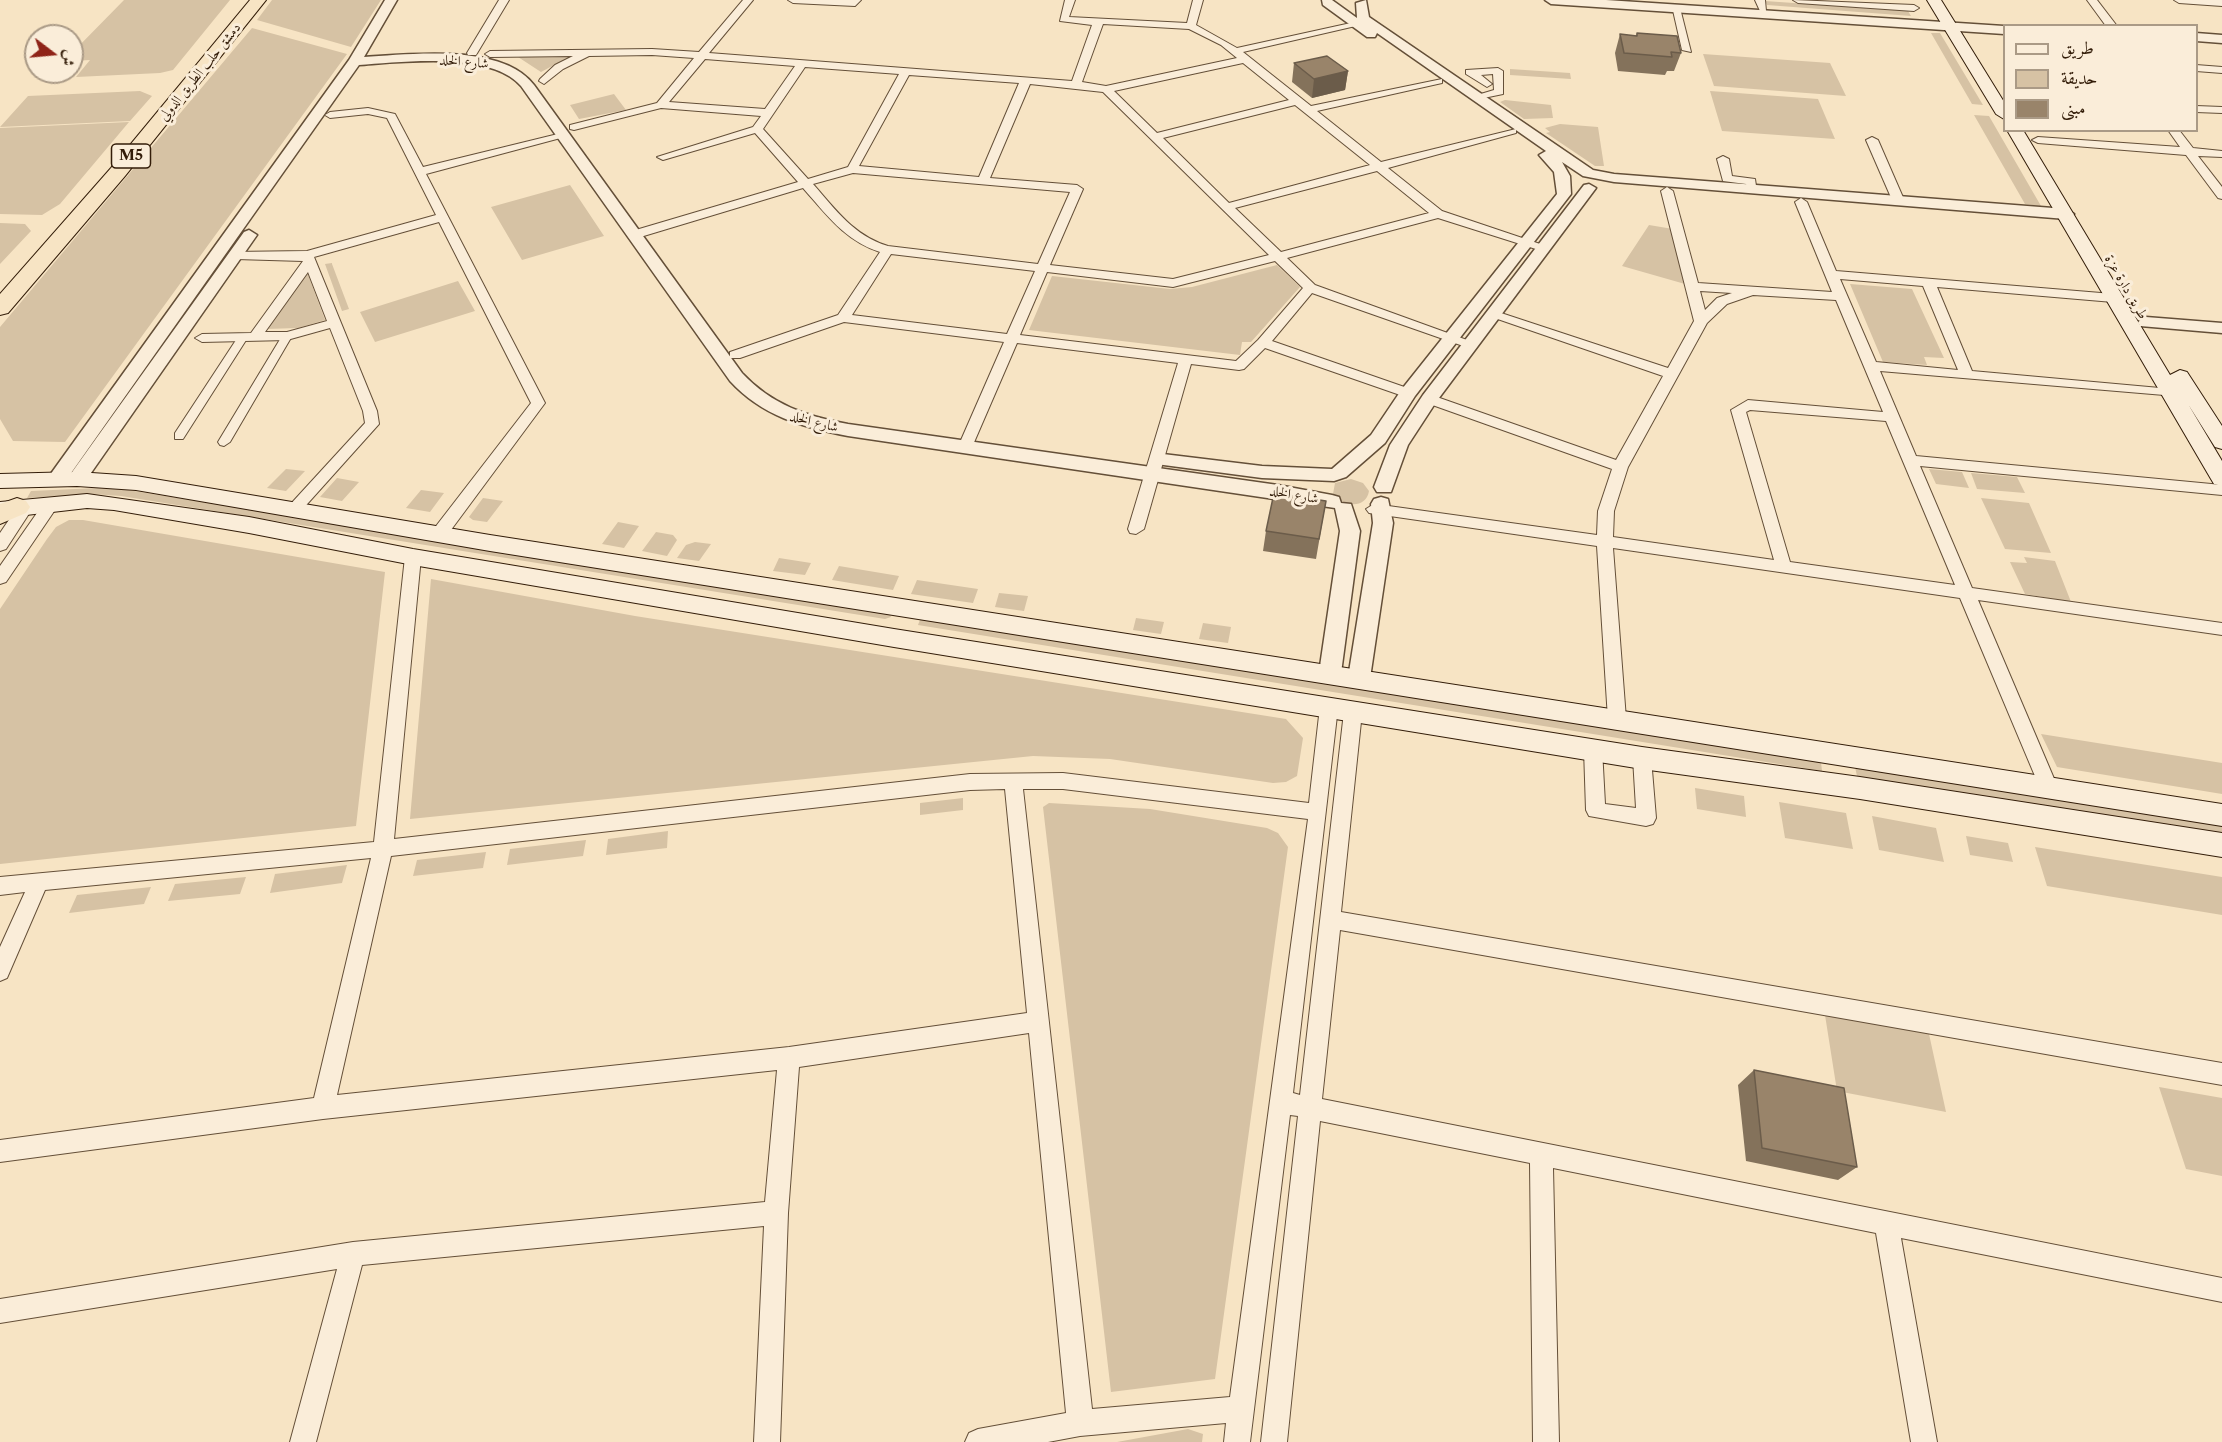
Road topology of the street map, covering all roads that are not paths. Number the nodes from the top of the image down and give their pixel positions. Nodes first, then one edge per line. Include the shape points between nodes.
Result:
1 (241, 0) edge
2 (258, 0) edge
3 (391, 0) edge
4 (404, 0) edge
5 (504, 0) edge
6 (748, 0) edge
7 (793, 0) edge
8 (856, 0) edge
9 (1070, 0) edge
10 (1198, 0) edge
11 (1551, 0) edge
12 (1627, 0) edge
13 (1798, 0) edge
14 (1934, 0) edge
15 (1950, 0) edge
16 (2079, 0) edge
17 (2092, 0) edge
18 (2179, 0) edge
19 (1326, 1) edge
20 (1365, 2) edge
21 (2222, 3) edge
22 (1761, 4) edge
23 (1675, 8) junction
24 (1914, 8) dead end
25 (1098, 22) junction
26 (1356, 23) junction
27 (1957, 24) junction
28 (2097, 24) edge
29 (2110, 24) edge
30 (1191, 26) junction
31 (2003, 26) edge
32 (2003, 30) edge
33 (2198, 38) edge
34 (2222, 39) edge
35 (2198, 44) edge
36 (2222, 46) edge
37 (1687, 50) dead end
38 (472, 53) junction
39 (587, 53) junction
40 (490, 54) junction
41 (701, 55) junction
42 (1240, 55) junction
43 (365, 57) junction
44 (802, 63) junction
45 (2198, 68) edge
46 (2222, 70) edge
47 (906, 71) junction
48 (1026, 80) junction
49 (1076, 84) junction
50 (1448, 84) junction
51 (1487, 84) dead end
52 (2003, 85) edge
53 (541, 86) junction
54 (1106, 89) junction
55 (1478, 98) junction
56 (1297, 101) junction
57 (661, 105) junction
58 (2198, 108) edge
59 (1309, 110) junction
60 (2222, 110) edge
61 (2003, 112) edge
62 (768, 113) junction
63 (330, 115) junction
64 (757, 129) junction
65 (1512, 131) junction
66 (568, 132) junction
67 (2016, 132) edge
68 (2174, 132) edge
69 (2036, 135) edge
70 (1155, 137) junction
71 (1872, 140) dead end
72 (2188, 151) junction
73 (2222, 154) edge
74 (663, 157) dead end
75 (1723, 159) dead end
76 (1379, 167) junction
77 (852, 169) junction
78 (419, 172) junction
79 (1565, 177) junction
80 (983, 181) junction
81 (1590, 182) junction
82 (804, 183) junction
83 (1753, 190) junction
84 (1666, 191) junction
85 (2222, 195) edge
86 (1801, 202) junction
87 (1899, 202) junction
88 (1227, 207) junction
89 (2068, 210) junction
90 (1438, 214) junction
91 (443, 217) junction
92 (641, 232) junction
93 (1526, 242) junction
94 (1544, 248) junction
95 (887, 250) junction
96 (236, 255) junction
97 (1277, 256) junction
98 (308, 258) junction
99 (1042, 269) junction
100 (1832, 274) junction
101 (0, 281) edge
102 (1928, 282) junction
103 (1692, 287) junction
104 (1310, 288) junction
105 (1752, 291) junction
106 (1841, 296) junction
107 (2113, 298) junction
108 (0, 308) edge
109 (1493, 315) junction
110 (843, 318) junction
111 (1701, 321) junction
112 (335, 323) junction
113 (2150, 327) junction
114 (2222, 328) edge
115 (287, 336) junction
116 (249, 337) junction
117 (1452, 337) junction
118 (202, 338) dead end
119 (1012, 339) junction
120 (2222, 339) edge
121 (1263, 343) junction
122 (1471, 344) junction
123 (735, 355) junction
124 (1186, 359) junction
125 (1870, 366) junction
126 (1671, 374) junction
127 (1967, 375) junction
128 (1408, 393) junction
129 (2171, 393) junction
130 (1429, 399) junction
131 (1892, 417) junction
132 (178, 436) dead end
133 (968, 440) junction
134 (224, 442) dead end
135 (2222, 442) edge
136 (1910, 460) junction
137 (1154, 466) junction
138 (1620, 467) junction
139 (1337, 474) junction
140 (67, 479) junction
141 (2222, 479) edge
142 (1, 480) edge
143 (2222, 490) edge
144 (1381, 502) junction
145 (51, 504) junction
146 (271, 504) junction
147 (1338, 505) junction
148 (296, 508) junction
149 (11, 510) edge
150 (249, 525) junction
151 (1136, 529) dead end
152 (439, 534) junction
153 (1605, 542) junction
154 (0, 545) edge
155 (413, 557) junction
156 (1784, 568) junction
157 (0, 578) edge
158 (1966, 592) junction
159 (908, 608) junction
160 (2222, 629) edge
161 (894, 638) junction
162 (1330, 673) junction
163 (1359, 678) junction
164 (1329, 707) junction
165 (1353, 711) junction
166 (1617, 719) junction
167 (1593, 749) junction
168 (1837, 754) junction
169 (1642, 758) junction
170 (1013, 780) junction
171 (1843, 784) junction
172 (2049, 788) junction
173 (1318, 812) junction
174 (2222, 815) edge
175 (2222, 845) edge
176 (383, 849) junction
177 (39, 882) junction
178 (0, 886) edge
179 (1332, 919) junction
180 (0, 971) edge
181 (1038, 1021) junction
182 (789, 1058) junction
183 (2222, 1074) edge
184 (1281, 1102) junction
185 (323, 1108) junction
186 (1311, 1108) junction
187 (0, 1151) edge
188 (1541, 1154) junction
189 (776, 1213) junction
190 (1886, 1222) junction
191 (353, 1254) junction
192 (2222, 1290) edge
193 (0, 1311) edge
194 (1242, 1409) junction
195 (1080, 1423) junction
196 (303, 1442) edge
197 (766, 1442) edge
198 (978, 1442) edge
199 (1238, 1442) edge
200 (1274, 1442) edge
201 (1546, 1442) edge
202 (1924, 1442) edge

1 - 101 highway, M5 via 175,83
2 - 108 highway, دمشق حلب الطريق الدولي / M5 via 118,172
3 - 43 street
4 - 43 street
5 - 38 street
6 - 41 street
7 - 8 street
9 - 25 street via 1063,19
10 - 30 street
11 - 23 street
12 - 22 street
13 - 24 street
14 - 27 main road
15 - 27 main road
16 - 28 street
17 - 29 street
18 - 21 street
19 - 20 street via 1344,5
19 - 26 street
20 - 50 street via 1363,18
22 - 27 street
23 - 27 street
23 - 37 street
25 - 30 street
25 - 49 street
26 - 42 street
26 - 50 street
27 - 31 street
27 - 32 street
27 - 52 main road
27 - 61 main road
30 - 42 street
33 - 34 street
35 - 36 street
38 - 40 street
38 - 43 street
39 - 40 street
39 - 41 street
39 - 53 street via 559,67
40 - 53 street via 531,69
41 - 44 street
41 - 57 street
42 - 54 street
42 - 56 street
43 - 53 street, شارع الخلد via 489,63
43 - 63 street
43 - 140 street
44 - 47 street
44 - 62 street
45 - 46 street
47 - 48 street
47 - 77 street
48 - 49 street
48 - 80 street
49 - 54 street
50 - 55 street
50 - 59 street
50 - 65 street
51 - 55 street via 1470,72 1498,71 1499,92
53 - 66 street, شارع الخلد
54 - 70 street
55 - 81 street
56 - 59 street
56 - 70 street
57 - 62 street
57 - 66 street
58 - 60 street
59 - 76 street
62 - 64 street
63 - 78 street via 368,111 391,117
63 - 96 street
64 - 74 street
64 - 82 street
65 - 76 street
65 - 79 street via 1558,163
66 - 78 street
66 - 92 street, شارع الخلد
67 - 89 main road
68 - 72 street
69 - 72 street
69 - 89 main road, طريق دارة عزة
70 - 88 street
71 - 87 street
72 - 73 street
72 - 85 street
75 - 83 street via 1727,179 1751,181
76 - 88 street
76 - 90 street
77 - 80 street
77 - 82 street
78 - 91 street
79 - 81 street via 1570,184
79 - 93 street via 1564,194
80 - 99 street via 1077,189
81 - 83 street
81 - 84 street
81 - 94 street
82 - 92 street
82 - 95 street via 850,233 864,243
83 - 87 street
84 - 86 street
84 - 103 street
86 - 89 street
86 - 100 street
87 - 89 street
88 - 97 street
89 - 107 main road
89 - 113 main road, طريق دارة عزة
90 - 93 street
90 - 97 street
91 - 98 street
91 - 152 street via 538,403
92 - 123 street
92 - 133 street, شارع الخلد via 736,377 745,389 776,412 830,427
93 - 94 street
93 - 117 street
94 - 109 street
95 - 99 street
95 - 110 street
96 - 98 street
96 - 140 street
97 - 99 street via 1173,282
97 - 104 street
98 - 112 street
98 - 116 street
99 - 119 street
100 - 102 street
100 - 106 street
102 - 107 street
102 - 127 street
103 - 105 street
103 - 111 street
104 - 117 street
104 - 121 street
105 - 106 street
105 - 111 street via 1722,301
106 - 125 street
107 - 129 main road
109 - 122 street
109 - 126 street
110 - 119 street
110 - 123 street
111 - 126 street
112 - 115 street
112 - 148 street via 372,424
113 - 114 street
113 - 120 street
113 - 135 main road, طريق دارة عزة
115 - 116 street
115 - 134 street
116 - 118 street
116 - 132 street
117 - 122 street
117 - 128 street
119 - 124 street
119 - 133 street
121 - 124 street via 1239,366
121 - 128 street
122 - 130 street
123 - 133 street via 762,390 789,405
124 - 137 street
125 - 127 street
125 - 131 street
126 - 138 street
127 - 129 street
128 - 139 street via 1378,439
129 - 141 main road
130 - 138 street
130 - 144 street via 1399,445
131 - 136 street
131 - 156 street via 1748,405 1738,410
133 - 137 street, شارع الخلد
136 - 143 street
136 - 158 street
137 - 139 street
137 - 147 street, شارع الخلد
137 - 151 street
138 - 153 street via 1606,511
139 - 144 street via 1365,473
139 - 147 street via 1326,488
140 - 142 main road
140 - 146 main road via 136,483
144 - 147 street, شارع الخلد via 1354,511
144 - 153 street
144 - 163 street
145 - 149 main road
145 - 150 main road via 114,503
145 - 157 street
146 - 148 main road
146 - 150 main road
147 - 162 street via 1350,531
148 - 152 main road
149 - 154 street
150 - 155 main road
152 - 159 main road
153 - 156 street
153 - 166 street
155 - 161 main road
155 - 176 street
156 - 158 street
158 - 160 street
158 - 172 street
159 - 161 main road
159 - 162 main road
161 - 164 main road
162 - 163 main road
163 - 166 main road
164 - 165 main road
164 - 173 street
165 - 167 main road
165 - 179 street
166 - 168 main road
167 - 169 main road
167 - 169 street via 1596,810 1646,818
168 - 171 main road
168 - 172 main road
169 - 171 main road
170 - 173 street via 1096,785
170 - 176 street
170 - 181 street
171 - 175 main road
172 - 174 main road
173 - 184 street
176 - 177 street
176 - 185 street
177 - 178 street
177 - 180 street
179 - 183 street
179 - 186 street
181 - 182 street
181 - 195 street
182 - 185 street
182 - 189 street
184 - 186 street
184 - 194 street
185 - 187 street
186 - 188 street
186 - 200 street
188 - 190 street
188 - 201 street
189 - 191 street
189 - 197 street
190 - 192 street
190 - 202 street
191 - 193 street
191 - 196 street
194 - 195 street
194 - 199 street
195 - 198 street

